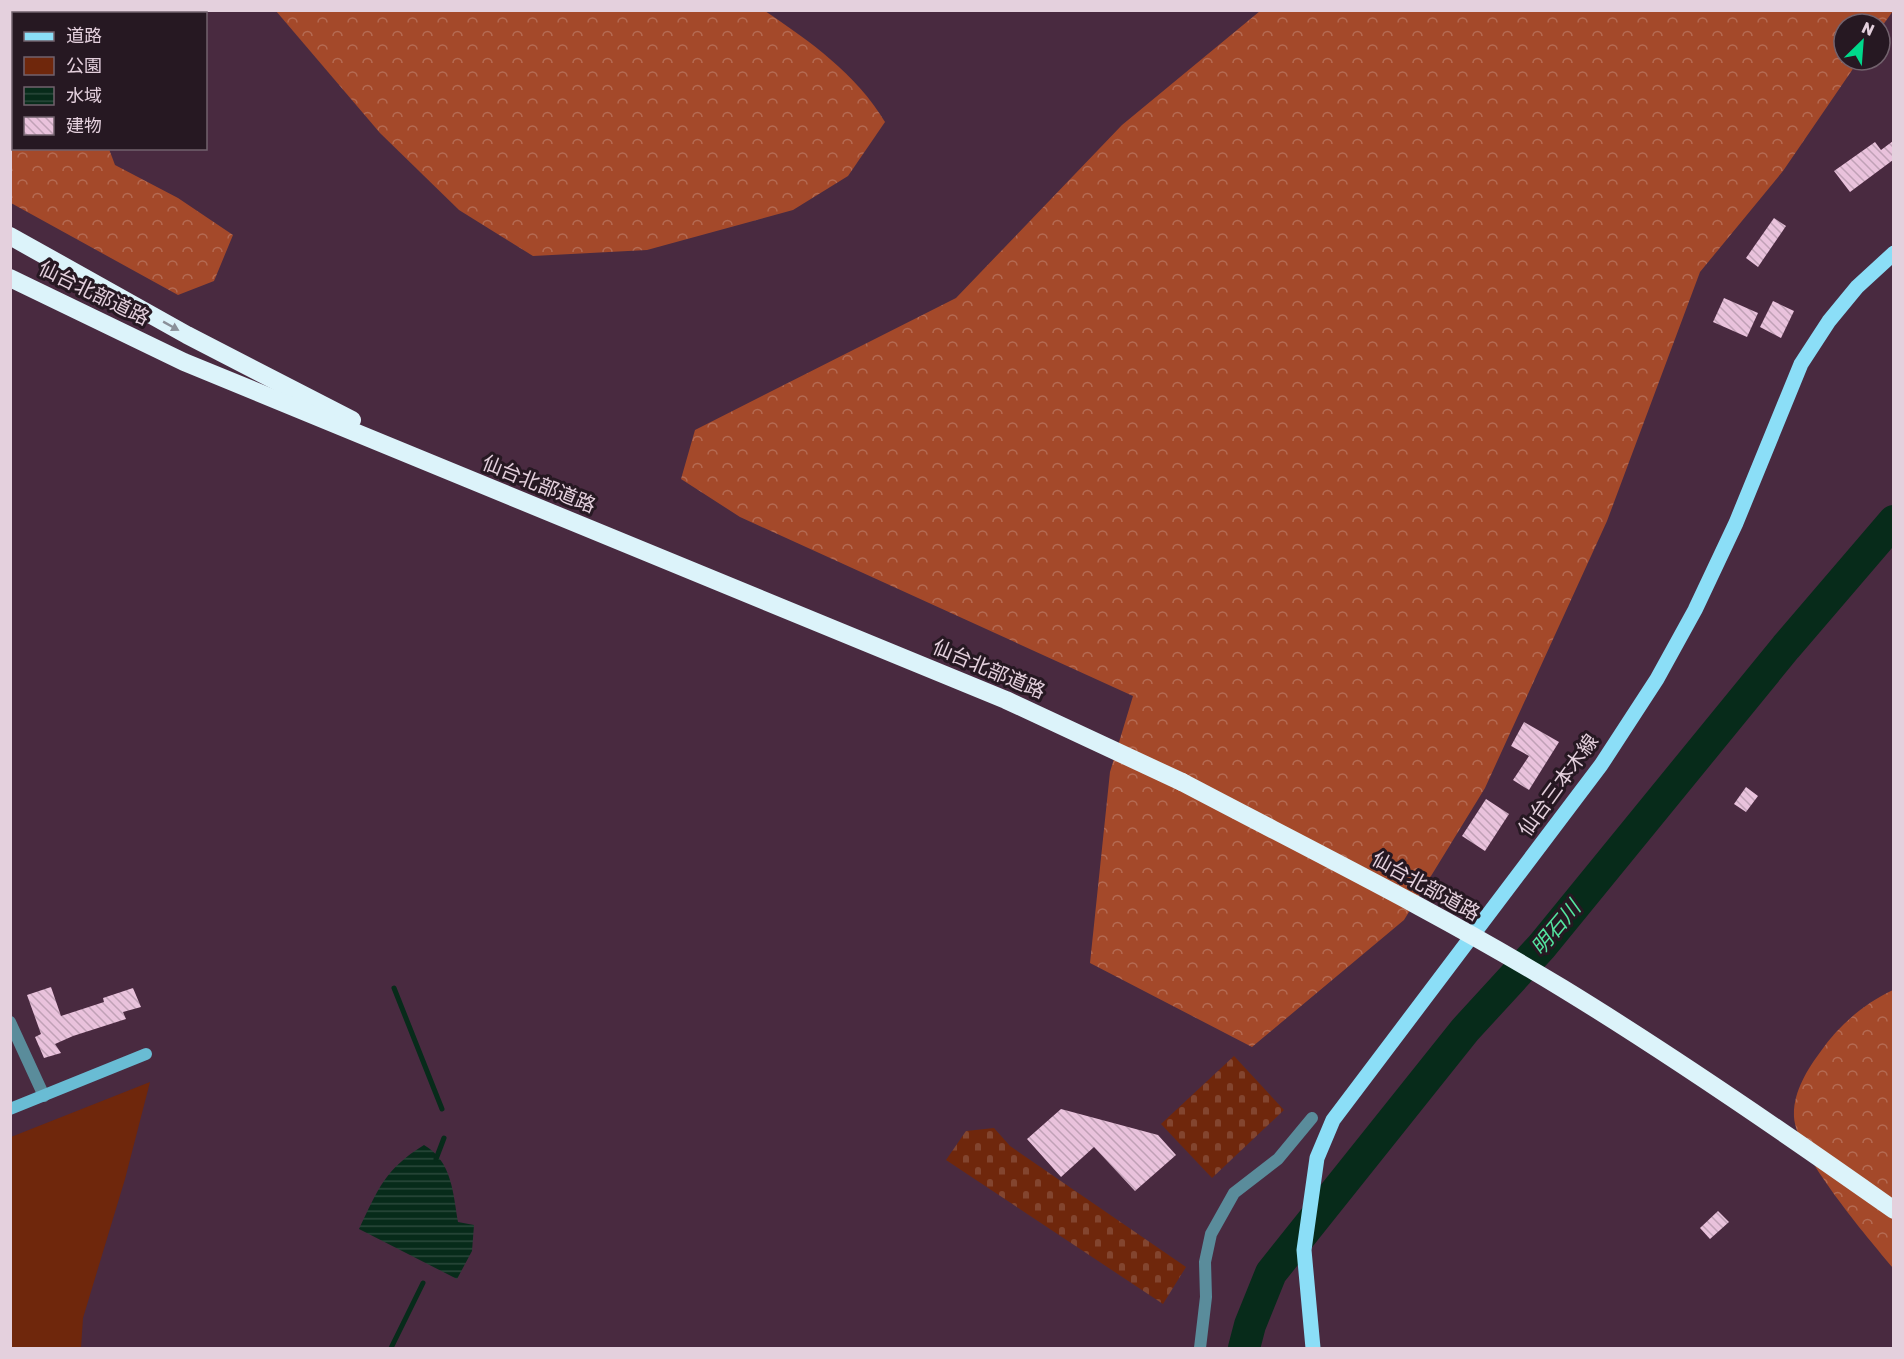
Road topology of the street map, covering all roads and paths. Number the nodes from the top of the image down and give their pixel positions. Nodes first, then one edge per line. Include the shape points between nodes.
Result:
1 (10, 236) edge
2 (1893, 253) edge
3 (10, 278) edge
4 (488, 488) junction
5 (10, 1022) edge
6 (146, 1054) dead end
7 (44, 1096) junction
8 (10, 1109) edge
9 (1312, 1118) dead end
10 (1893, 1210) edge
11 (1200, 1348) edge
12 (1313, 1348) edge

1 -> 4 highway via 188,335
2 - 12 main road, 仙台三本木線 via 1857,287 1801,364 1736,523 1657,679 1601,765 1333,1120 1317,1158 1304,1250
3 - 4 highway, 仙台北部道路 via 184,362
4 - 10 highway, 仙台北部道路, bridge via 995,695 1182,782 1412,902 1561,987 1766,1120
5 - 7 street
6 - 7 street
7 - 8 street
9 - 11 street via 1278,1159 1234,1193 1211,1234 1205,1262 1206,1297

